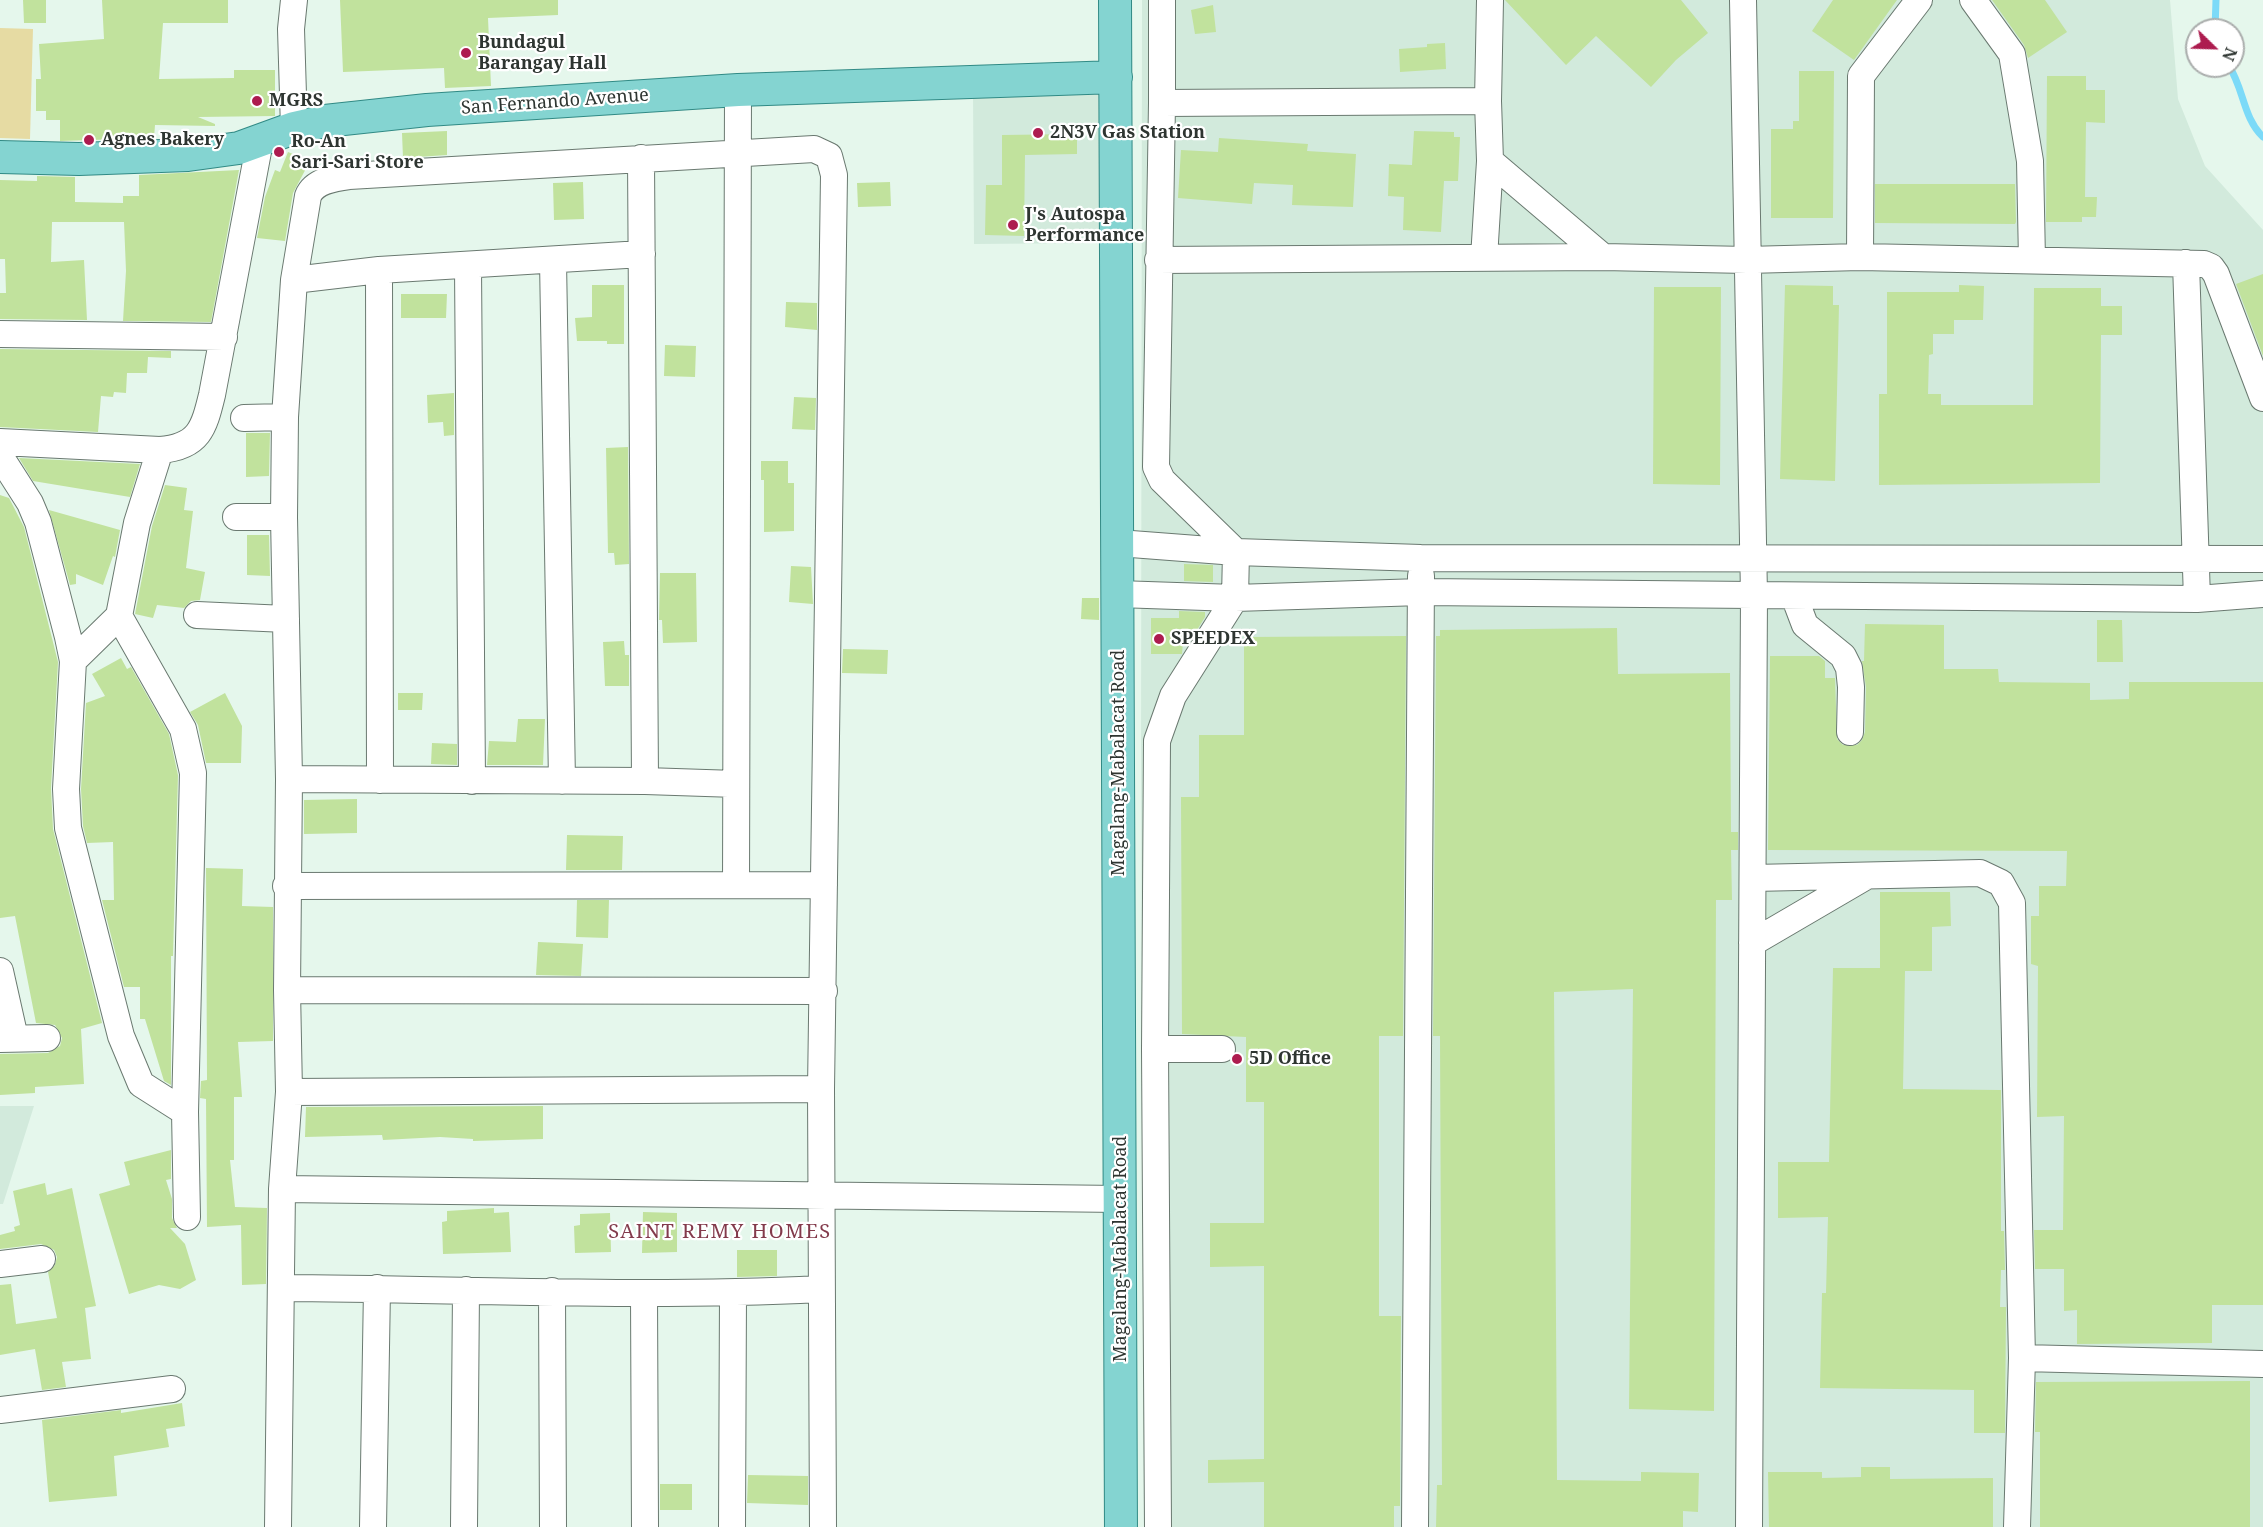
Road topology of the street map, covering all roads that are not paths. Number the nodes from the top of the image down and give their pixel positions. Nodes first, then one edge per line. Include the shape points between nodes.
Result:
1 (294, 0) edge
2 (1115, 0) edge
3 (1162, 0) edge
4 (1490, 0) edge
5 (1743, 0) edge
6 (1920, 0) edge
7 (1973, 0) edge
8 (1116, 77) junction
9 (738, 90) junction
10 (1488, 101) junction
11 (1162, 103) junction
12 (294, 128) junction
13 (260, 141) junction
14 (739, 152) junction
15 (0, 157) edge
16 (641, 158) junction
17 (1490, 161) junction
18 (642, 254) junction
19 (1604, 257) junction
20 (1484, 258) junction
21 (1860, 258) junction
22 (1158, 260) junction
23 (1747, 260) junction
24 (2032, 260) junction
25 (553, 261) junction
26 (2186, 263) junction
27 (468, 267) junction
28 (379, 270) junction
29 (294, 280) junction
30 (0, 334) edge
31 (224, 337) junction
32 (2263, 398) edge
33 (285, 417) junction
34 (244, 418) dead end
35 (0, 442) edge
36 (160, 450) junction
37 (0, 456) edge
38 (236, 517) dead end
39 (284, 517) junction
40 (1118, 543) junction
41 (1236, 552) junction
42 (1421, 558) junction
43 (1753, 558) junction
44 (2196, 559) junction
45 (2263, 559) edge
46 (1421, 592) junction
47 (1118, 594) junction
48 (2263, 594) edge
49 (1754, 595) junction
50 (1794, 596) junction
51 (1235, 598) junction
52 (2197, 599) junction
53 (197, 615) dead end
54 (119, 616) junction
55 (286, 619) junction
56 (73, 661) junction
57 (1850, 732) dead end
58 (289, 779) junction
59 (380, 780) junction
60 (472, 781) junction
61 (645, 781) junction
62 (562, 782) junction
63 (736, 784) junction
64 (1868, 876) junction
65 (1753, 878) junction
66 (736, 885) junction
67 (824, 885) junction
68 (286, 886) junction
69 (1752, 943) junction
70 (0, 971) edge
71 (286, 990) junction
72 (824, 991) junction
73 (7, 1038) edge
74 (47, 1038) dead end
75 (1155, 1049) junction
76 (1222, 1049) dead end
77 (821, 1089) junction
78 (289, 1092) junction
79 (185, 1112) junction
80 (282, 1189) junction
81 (822, 1197) junction
82 (1120, 1199) junction
83 (187, 1217) dead end
84 (42, 1259) dead end
85 (0, 1264) edge
86 (281, 1288) junction
87 (377, 1288) junction
88 (820, 1289) junction
89 (465, 1290) junction
90 (552, 1291) junction
91 (644, 1294) junction
92 (733, 1294) junction
93 (2022, 1358) junction
94 (2263, 1364) edge
95 (172, 1389) dead end
96 (0, 1410) edge
97 (278, 1527) edge
98 (373, 1527) edge
99 (464, 1527) edge
100 (553, 1527) edge
101 (645, 1527) edge
102 (732, 1527) edge
103 (824, 1527) edge
104 (1121, 1527) edge
105 (1158, 1527) edge
106 (1415, 1527) edge
107 (1749, 1527) edge
108 (2017, 1527) edge

1 - 12 street
2 - 8 main road, Magalang-Mabalacat Road
3 - 11 street
4 - 10 street
5 - 23 street
6 - 21 street via 1861,76
7 - 24 street via 2012,54 2030,161
8 - 9 main road, San Fernando Avenue
8 - 40 main road, Magalang-Mabalacat Road
9 - 12 main road, San Fernando Avenue via 356,116
9 - 14 street
10 - 11 street
10 - 17 street
11 - 22 street
12 - 13 main road, San Fernando Avenue
13 - 15 main road, San Fernando Avenue via 188,155
13 - 31 street
14 - 16 street
14 - 63 street
14 - 67 street via 814,149 830,156 834,167
16 - 18 street
16 - 29 street via 349,176 322,182 308,196
17 - 19 street
17 - 20 street
18 - 25 street
18 - 61 street
19 - 20 street
19 - 23 street
20 - 22 street
21 - 23 street
21 - 24 street
22 - 41 street via 1156,467 1162,480
23 - 43 street
24 - 26 street
25 - 27 street
25 - 62 street
26 - 32 street via 2204,264 2216,274
26 - 44 street
27 - 28 street
27 - 60 street
28 - 29 street
28 - 59 street
29 - 33 street
30 - 31 street
31 - 36 street via 201,432 177,449
33 - 34 street
33 - 39 street
35 - 36 street
36 - 54 street via 137,523
37 - 56 street via 38,522
38 - 39 street
39 - 55 street
40 - 41 street
40 - 47 main road, Magalang-Mabalacat Road
41 - 42 street
41 - 51 street
42 - 43 street
42 - 46 street
43 - 44 street
43 - 49 street
44 - 45 street
44 - 52 street
46 - 49 street
46 - 51 street
46 - 106 street
47 - 51 street
47 - 82 main road, Magalang-Mabalacat Road
48 - 52 street
49 - 50 street
49 - 65 street
50 - 52 street
50 - 57 street via 1805,625 1849,668
51 - 75 street via 1173,696 1157,741
53 - 55 street
54 - 56 street
54 - 79 street via 183,729 193,773
55 - 58 street
56 - 79 street via 66,789 68,828 78,873 134,1071 147,1089
58 - 59 street
58 - 68 street
59 - 60 street
60 - 62 street
61 - 62 street
61 - 63 street
63 - 66 street
64 - 65 street
64 - 69 street
64 - 93 street via 1980,873 2001,883 2012,903
65 - 69 street
66 - 67 street
66 - 68 street
67 - 72 street
68 - 71 street
69 - 107 street
70 - 73 street
71 - 72 street
71 - 78 street
72 - 77 street
73 - 74 street
75 - 76 street
75 - 105 street
77 - 78 street
77 - 81 street
78 - 80 street
79 - 83 street
80 - 81 street
80 - 86 street
81 - 82 street
81 - 88 street
82 - 104 main road, Magalang-Mabalacat Road
84 - 85 street
86 - 87 street
86 - 97 street
87 - 89 street
87 - 98 street
88 - 92 street
88 - 103 street
89 - 90 street
89 - 99 street
90 - 91 street
90 - 100 street
91 - 92 street
91 - 101 street
92 - 102 street
93 - 94 street
93 - 108 street
95 - 96 street

